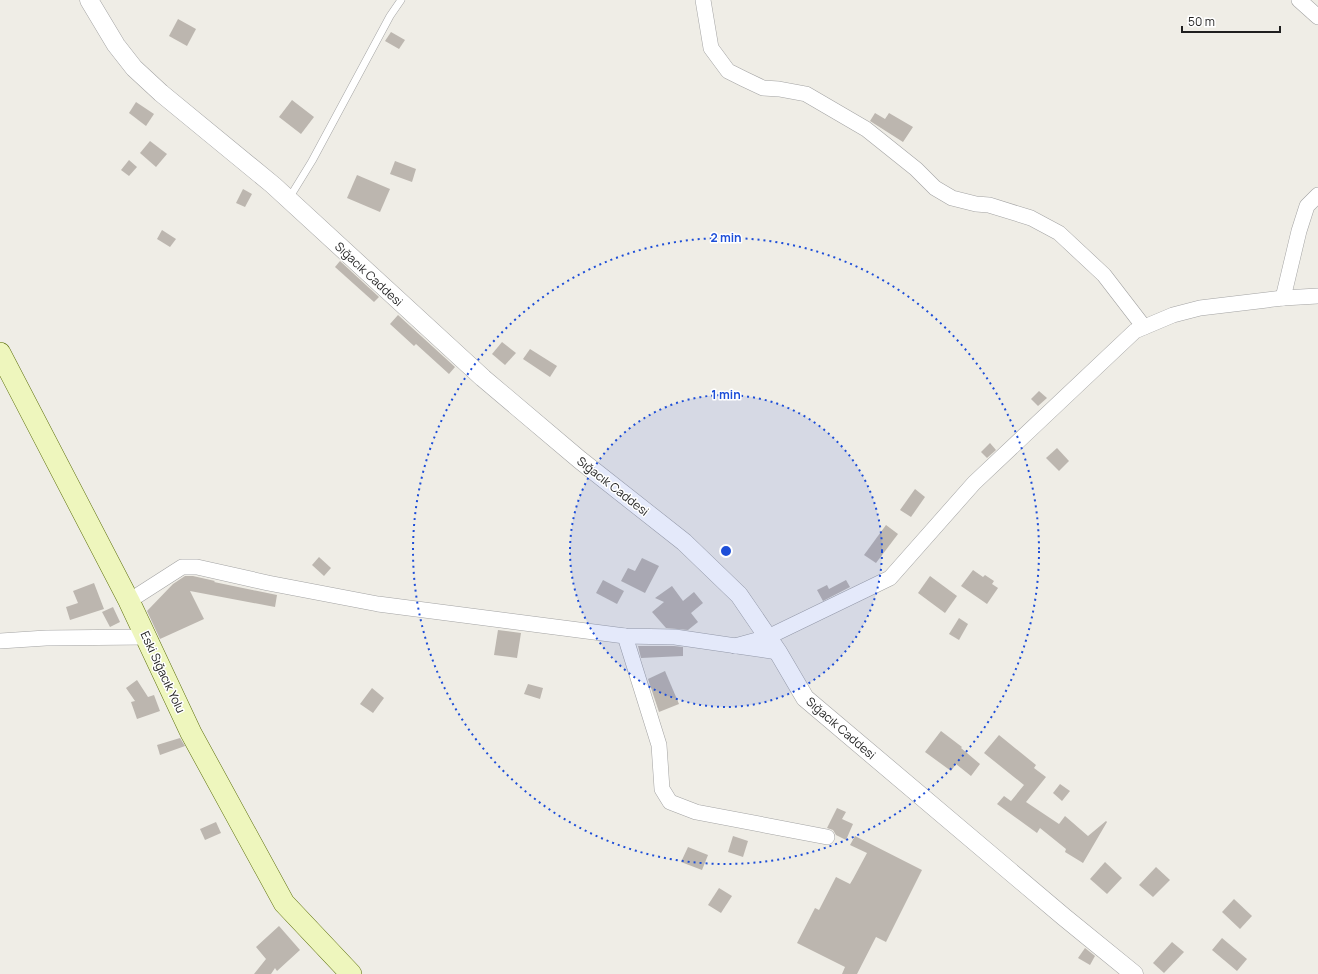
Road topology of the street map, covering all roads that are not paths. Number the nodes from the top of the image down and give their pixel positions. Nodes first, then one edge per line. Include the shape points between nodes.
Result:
1 (89, 0) edge
2 (401, 0) edge
3 (703, 0) edge
4 (1299, 0) edge
5 (1318, 17) edge
6 (1318, 195) edge
7 (288, 200) junction
8 (1318, 296) edge
9 (1283, 298) junction
10 (1144, 327) junction
11 (0, 353) edge
12 (130, 601) junction
13 (625, 636) junction
14 (146, 637) junction
15 (768, 638) junction
16 (0, 641) edge
17 (735, 646) junction
18 (778, 652) junction
19 (828, 837) dead end
20 (351, 974) edge
21 (1134, 974) edge

1 - 7 street, Sığacık Caddesi via 116,45 134,68
2 - 7 lane
3 - 10 street via 711,48 728,71 763,88 806,94 866,129 943,193 964,202 989,205 1031,218 1059,233 1104,275
4 - 5 street
6 - 9 street via 1307,206
7 - 15 street, Sığacık Caddesi via 483,378 580,460 684,542 739,595
8 - 9 street
9 - 10 street via 1200,308 1173,315
10 - 15 street via 1135,331 974,483 890,578
11 - 12 main road, Eski Sığacık Yolu
12 - 13 street via 182,568 197,567 378,604
12 - 14 main road, Eski Sığacık Yolu
13 - 17 street via 676,637
13 - 19 street via 659,744 662,789 670,802 696,812
14 - 16 street
14 - 20 main road, Eski Sığacık Yolu via 191,733 284,903
15 - 17 street
15 - 18 street, Sığacık Caddesi
17 - 18 street
18 - 21 street, Sığacık Caddesi via 805,698

